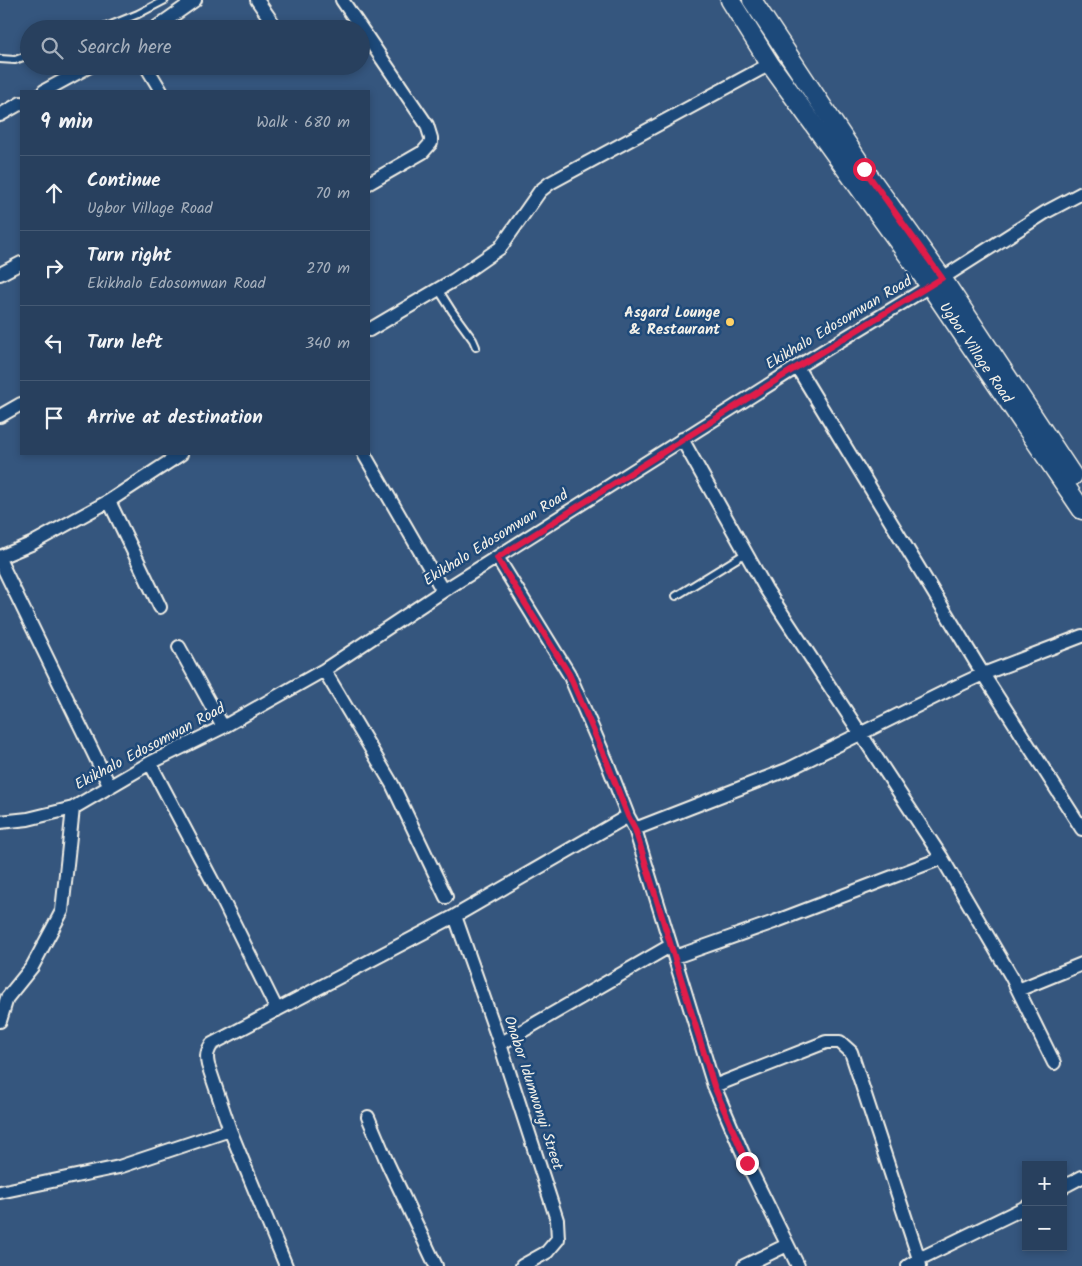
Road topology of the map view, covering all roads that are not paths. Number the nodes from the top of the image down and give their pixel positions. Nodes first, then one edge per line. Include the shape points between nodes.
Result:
1 (165, 0) edge
2 (195, 0) edge
3 (258, 0) edge
4 (342, 0) edge
5 (754, 1) edge
6 (734, 6) edge
7 (123, 20) edge
8 (167, 20) edge
9 (271, 20) edge
10 (356, 20) edge
11 (370, 41) edge
12 (20, 58) edge
13 (0, 59) edge
14 (770, 64) junction
15 (73, 75) edge
16 (151, 75) edge
17 (46, 90) edge
18 (160, 90) edge
19 (20, 104) edge
20 (0, 114) edge
21 (370, 182) edge
22 (1082, 194) edge
23 (20, 264) edge
24 (0, 274) edge
25 (936, 282) junction
26 (438, 289) junction
27 (370, 329) edge
28 (476, 347) dead end
29 (797, 367) junction
30 (20, 405) edge
31 (0, 416) edge
32 (682, 439) junction
33 (179, 455) edge
34 (365, 455) edge
35 (1082, 489) edge
36 (109, 500) junction
37 (1082, 510) edge
38 (746, 553) junction
39 (0, 557) edge
40 (497, 558) junction
41 (0, 561) edge
42 (442, 591) junction
43 (676, 596) dead end
44 (160, 607) dead end
45 (1082, 636) edge
46 (179, 648) dead end
47 (324, 670) junction
48 (983, 674) junction
49 (223, 727) junction
50 (861, 734) junction
51 (150, 762) junction
52 (110, 787) junction
53 (73, 808) junction
54 (628, 816) junction
55 (0, 822) edge
56 (635, 829) junction
57 (1082, 829) edge
58 (942, 858) junction
59 (446, 897) dead end
60 (455, 916) junction
61 (673, 951) junction
62 (1082, 964) edge
63 (1018, 990) junction
64 (277, 1010) junction
65 (0, 1021) edge
66 (500, 1044) junction
67 (1054, 1063) dead end
68 (714, 1086) junction
69 (368, 1117) dead end
70 (230, 1130) junction
71 (1082, 1177) edge
72 (1067, 1185) edge
73 (0, 1192) edge
74 (1022, 1209) edge
75 (787, 1246) junction
76 (920, 1262) edge
77 (286, 1266) edge
78 (436, 1266) edge
79 (522, 1266) edge
80 (744, 1266) edge
81 (798, 1266) edge
82 (908, 1266) edge

1 - 7 lane
2 - 8 street
3 - 9 street
4 - 10 street
5 - 6 lane
5 - 25 street, Ugbor Village Road
6 - 14 street, Ugbor Village Road
11 - 21 street via 427,125 432,143 423,152
12 - 13 lane
14 - 25 street, Ugbor Village Road
14 - 26 street via 550,183 540,191 500,248
15 - 17 street
16 - 18 street
19 - 20 street
22 - 25 street, Ekikhalo Edosomwan Road via 1046,212
23 - 24 street
25 - 29 street, Ekikhalo Edosomwan Road
25 - 35 street, Ugbor Village Road
25 - 37 street, Ugbor Village Road
26 - 27 street
26 - 28 lane
29 - 32 street, Ekikhalo Edosomwan Road
29 - 48 street
30 - 31 street
32 - 38 street
32 - 40 street, Ekikhalo Edosomwan Road
33 - 36 street
34 - 42 street
36 - 39 street via 32,544
36 - 44 street
38 - 43 lane
38 - 50 street
40 - 42 street, Ekikhalo Edosomwan Road
40 - 54 street via 569,674
41 - 52 street
42 - 47 street, Ekikhalo Edosomwan Road
45 - 48 street
46 - 49 street
47 - 49 street, Ekikhalo Edosomwan Road
47 - 59 street via 392,784
48 - 50 street
48 - 57 street
49 - 51 street, Ekikhalo Edosomwan Road
50 - 56 street via 789,770
50 - 58 street
51 - 52 street, Ekikhalo Edosomwan Road
51 - 64 street
52 - 53 street, Ekikhalo Edosomwan Road
53 - 55 street, Ekikhalo Edosomwan Road
53 - 65 street via 62,911 32,967 7,998
54 - 56 street
54 - 60 street
56 - 61 street
58 - 61 street via 774,922
58 - 63 street
60 - 64 street
60 - 66 street, Onabor Idumwonyi Street
61 - 66 street
61 - 68 street
62 - 63 street
63 - 67 street
64 - 70 street via 212,1044 207,1050 208,1065
66 - 79 street, Onabor Idumwonyi Street via 557,1220 558,1239 547,1252
68 - 75 street
68 - 76 street via 826,1042 840,1042 851,1052
69 - 78 street
70 - 73 street via 119,1167
70 - 77 street
71 - 72 street
74 - 76 street
75 - 80 street
75 - 81 street
76 - 82 street

